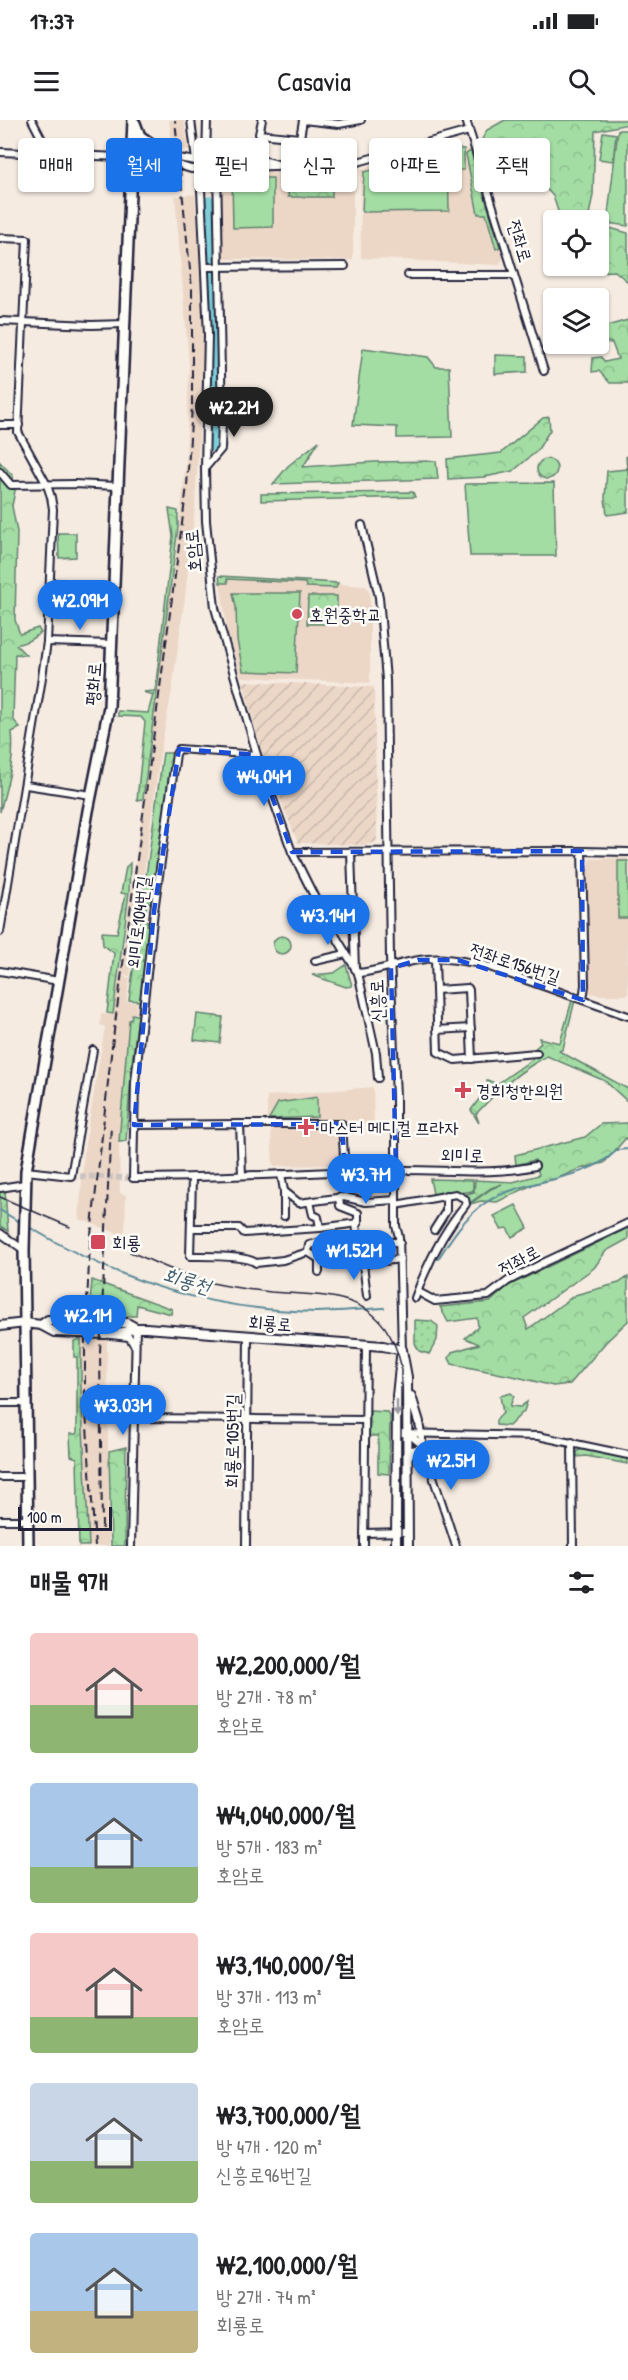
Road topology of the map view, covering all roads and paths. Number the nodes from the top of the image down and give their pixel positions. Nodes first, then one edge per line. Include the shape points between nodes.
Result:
1 (32, 120) edge
2 (133, 120) edge
3 (190, 120) edge
4 (207, 120) edge
5 (262, 120) edge
6 (308, 120) edge
7 (362, 120) edge
8 (466, 120) edge
9 (470, 131) junction
10 (41, 138) edge
11 (132, 138) edge
12 (144, 138) edge
13 (207, 138) edge
14 (300, 138) joint
15 (194, 147) edge
16 (0, 152) edge
17 (18, 152) edge
18 (269, 162) edge
19 (357, 162) edge
20 (277, 164) junction
21 (281, 164) edge
22 (269, 166) edge
23 (130, 192) edge
24 (201, 192) edge
25 (218, 192) edge
26 (0, 238) edge
27 (345, 266) dead end
28 (206, 267) junction
29 (220, 267) junction
30 (408, 275) dead end
31 (514, 275) junction
32 (0, 321) edge
33 (24, 322) junction
34 (125, 324) junction
35 (208, 335) junction
36 (222, 335) junction
37 (544, 371) dead end
38 (0, 424) edge
39 (19, 425) junction
40 (204, 469) junction
41 (0, 472) edge
42 (47, 485) junction
43 (117, 486) junction
44 (362, 525) dead end
45 (47, 642) junction
46 (112, 644) junction
47 (257, 755) junction
48 (26, 785) junction
49 (91, 795) junction
50 (582, 851) junction
51 (292, 852) junction
52 (351, 852) junction
53 (390, 852) junction
54 (628, 852) edge
55 (0, 932) edge
56 (346, 954) junction
57 (435, 959) junction
58 (315, 961) dead end
59 (391, 968) junction
60 (0, 970) edge
61 (357, 971) junction
62 (59, 981) junction
63 (436, 990) junction
64 (583, 1000) junction
65 (628, 1016) edge
66 (471, 1028) junction
67 (437, 1030) junction
68 (93, 1050) dead end
69 (537, 1053) dead end
70 (472, 1059) junction
71 (378, 1078) dead end
72 (240, 1124) junction
73 (134, 1125) junction
74 (535, 1166) dead end
75 (396, 1170) junction
76 (26, 1171) junction
77 (345, 1172) junction
78 (281, 1174) junction
79 (242, 1175) junction
80 (133, 1178) joint
81 (192, 1178) junction
82 (25, 1184) junction
83 (0, 1188) edge
84 (284, 1191) junction
85 (446, 1195) junction
86 (339, 1197) junction
87 (310, 1202) junction
88 (396, 1202) junction
89 (284, 1216) dead end
90 (628, 1222) edge
91 (356, 1223) junction
92 (191, 1228) junction
93 (320, 1228) junction
94 (434, 1230) dead end
95 (0, 1233) edge
96 (400, 1242) junction
97 (356, 1244) junction
98 (24, 1250) junction
99 (308, 1252) junction
100 (400, 1259) junction
101 (363, 1264) junction
102 (319, 1272) dead end
103 (422, 1293) dead end
104 (367, 1296) dead end
105 (415, 1298) dead end
106 (25, 1323) junction
107 (41, 1325) junction
108 (0, 1326) edge
109 (136, 1328) junction
110 (105, 1334) junction
111 (248, 1336) junction
112 (366, 1345) junction
113 (136, 1348) junction
114 (402, 1350) junction
115 (407, 1377) junction
116 (0, 1403) edge
117 (26, 1403) junction
118 (135, 1418) junction
119 (248, 1419) junction
120 (365, 1420) junction
121 (419, 1422) junction
122 (397, 1433) junction
123 (408, 1433) junction
124 (422, 1433) junction
125 (433, 1433) junction
126 (572, 1442) junction
127 (423, 1446) junction
128 (628, 1455) edge
129 (408, 1456) junction
130 (428, 1459) junction
131 (0, 1477) edge
132 (27, 1477) junction
133 (0, 1520) edge
134 (28, 1520) junction
135 (396, 1532) junction
136 (408, 1532) junction
137 (364, 1533) junction
138 (28, 1546) edge
139 (130, 1546) edge
140 (246, 1546) edge
141 (364, 1546) edge
142 (396, 1546) edge
143 (408, 1546) edge
144 (456, 1546) edge
145 (573, 1546) edge

1 - 10 street
2 - 11 main road, 평화로
2 - 12 main road
3 - 15 street, 호암로
4 - 13 street
5 - 14 street via 259,134
6 - 7 street via 339,124
6 - 14 street via 303,120
8 - 9 street, 전좌로
9 - 19 street
9 - 31 street, 전좌로
16 - 17 street
18 - 20 street
20 - 21 street
20 - 22 street
23 - 34 main road, 평화로
24 - 28 street, 호암로
25 - 29 street
26 - 33 street via 27,239
27 - 29 street
28 - 29 street
28 - 35 street, 호암로
29 - 36 street
30 - 31 street
31 - 37 street, 전좌로
32 - 33 street
33 - 34 street
33 - 39 street
34 - 43 main road, 평화로
35 - 36 street
35 - 40 street, 호암로
36 - 40 street via 221,449
38 - 39 street
39 - 42 street via 18,432
40 - 47 street, 호암로 via 215,608
41 - 42 street via 11,485
42 - 43 street
42 - 45 street via 53,509
43 - 46 main road, 평화로
44 - 53 street, 신흥로 via 381,609 385,649
45 - 46 street
45 - 48 street
46 - 49 main road, 평화로 via 107,720
47 - 51 street, 호암로
47 - 73 street, 외미로104번길 via 179,749 176,753 135,1082
48 - 49 street
48 - 55 street
49 - 62 main road, 평화로
50 - 53 street
50 - 54 street
50 - 64 street
51 - 52 street
51 - 56 street, 호암로
52 - 53 street
52 - 61 street
53 - 59 street, 신흥로
56 - 58 street
56 - 61 street, 호암로
57 - 59 street, 전좌로156번길
57 - 63 street
57 - 64 street, 전좌로156번길 via 481,964
59 - 61 street, 전좌로156번길
59 - 75 street, 신흥로
60 - 62 street
61 - 71 street, 호암로
62 - 76 main road, 평화로
63 - 66 street via 468,988
63 - 67 street
64 - 65 street, 전좌로156번길
66 - 67 street
66 - 70 street
67 - 70 street via 438,1052 455,1060
68 - 76 street via 71,1176
69 - 70 street
72 - 73 street
72 - 77 street via 342,1124
72 - 79 street
73 - 80 street, 외미로104번길
74 - 75 street, 외미로 via 509,1171
75 - 77 street, 외미로
75 - 88 street, 신흥로
76 - 82 main road, 평화로
77 - 78 street, 외미로
78 - 79 street, 외미로
78 - 84 street
79 - 81 street, 외미로
80 - 81 street, 외미로
81 - 92 street
82 - 83 street
82 - 98 main road, 평화로
84 - 87 street via 299,1203
84 - 89 street
85 - 88 street
85 - 94 street via 446,1211
85 - 105 street via 456,1194 466,1204 452,1220
86 - 87 street
86 - 88 street
86 - 91 street via 340,1206 358,1213
87 - 93 street
88 - 96 street, 신흥로
90 - 103 street, 전좌로 via 508,1281 488,1296 435,1301
91 - 93 street
91 - 97 street
92 - 93 street via 239,1228 244,1233
92 - 99 street via 190,1256 230,1256 256,1263
95 - 98 street
96 - 97 street
96 - 100 street, 신흥로
97 - 99 street via 317,1243 309,1245
97 - 101 street via 353,1261
98 - 106 main road
99 - 102 street via 319,1258
100 - 101 street
100 - 114 street, 신흥로
101 - 104 street
106 - 107 street, 회룡로
106 - 108 street, 회룡로
106 - 117 main road
107 - 109 street, 회룡로 via 48,1320 127,1323
107 - 110 street, 회룡로 via 54,1332
109 - 110 street, 회룡로
109 - 111 street, 회룡로
109 - 113 street
110 - 113 street via 129,1337
111 - 112 street, 회룡로
111 - 119 street, 회룡로105번길
112 - 114 street, 회룡로
112 - 120 street
113 - 118 street
114 - 115 street
114 -> 122 street
115 - 121 street
115 - 123 street
116 - 117 street
117 - 132 main road
118 - 119 street
118 - 139 street
119 - 120 street
119 - 140 street, 회룡로105번길
120 - 137 street
121 - 124 street
121 - 125 street
122 - 123 street
122 - 135 street
123 - 124 street
123 - 127 street
123 - 129 street
124 - 125 street
124 - 127 street
125 - 126 street via 515,1435
126 - 128 street
126 - 145 street
127 - 130 street
129 - 130 street via 416,1450
129 - 136 street
130 - 144 street
131 - 132 street
132 - 134 main road
133 - 134 street
134 - 138 main road
135 - 136 street
135 - 137 street
135 - 142 street
136 - 143 street
137 - 141 street

